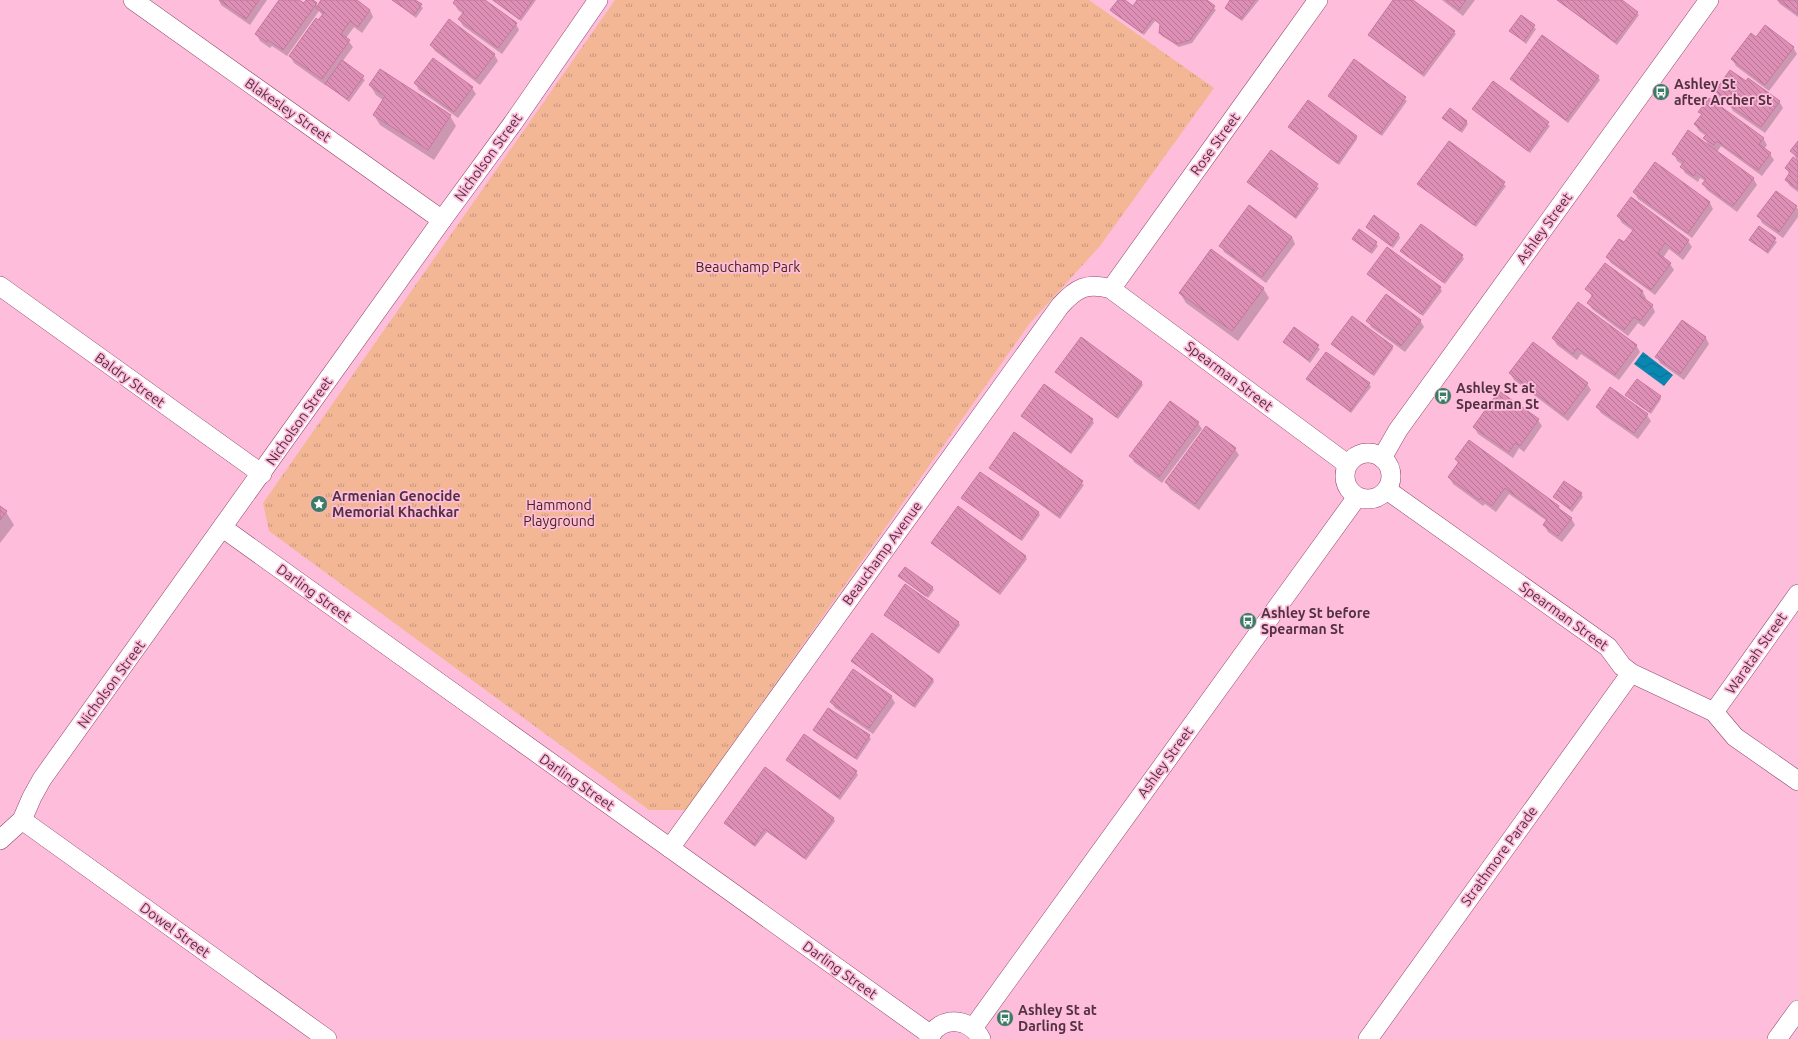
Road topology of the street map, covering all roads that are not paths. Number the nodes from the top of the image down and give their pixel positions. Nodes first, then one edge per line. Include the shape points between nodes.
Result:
1 (133, 0) edge
2 (598, 0) edge
3 (1318, 0) edge
4 (1709, 0) edge
5 (442, 220) junction
6 (0, 286) edge
7 (1111, 289) junction
8 (1382, 458) junction
9 (1348, 464) junction
10 (262, 474) junction
11 (1387, 490) junction
12 (1356, 497) junction
13 (223, 528) junction
14 (1798, 594) edge
15 (1630, 673) junction
16 (1714, 712) junction
17 (1798, 781) edge
18 (22, 820) junction
19 (0, 840) edge
20 (670, 848) junction
21 (1798, 1010) edge
22 (977, 1033) edge
23 (930, 1037) edge
24 (327, 1039) edge
25 (1368, 1039) edge
26 (1777, 1039) edge

1 - 5 street, Blakesley Street
2 - 5 street, Nicholson Street via 519,115
3 - 7 street, Rose Street
4 - 8 street, Ashley Street via 1398,430
5 - 10 street, Nicholson Street
6 - 10 street, Baldry Street
7 - 9 street, Spearman Street
7 - 20 street, Beauchamp Avenue via 1096,284 1084,287 1071,294 1060,306
8 - 9 street via 1377,454 1363,453
8 - 11 street via 1387,462 1391,473
9 - 12 street via 1345,482
10 - 13 street, Nicholson Street
11 - 12 street via 1369,500
11 - 15 street, Spearman Street via 1608,647
12 - 22 street, Ashley Street
13 - 18 street, Nicholson Street via 42,779
13 - 20 street, Darling Street
14 - 16 street, Waratah Street
15 - 16 street, Spearman Street
15 - 25 street, Strathmore Parade
16 - 17 street, Spearman Street via 1736,737
18 - 19 street, Nicholson Street
18 - 24 street, Dowel Street
20 - 23 street, Darling Street
21 - 26 street
22 - 23 street via 959,1021 951,1021 943,1024

